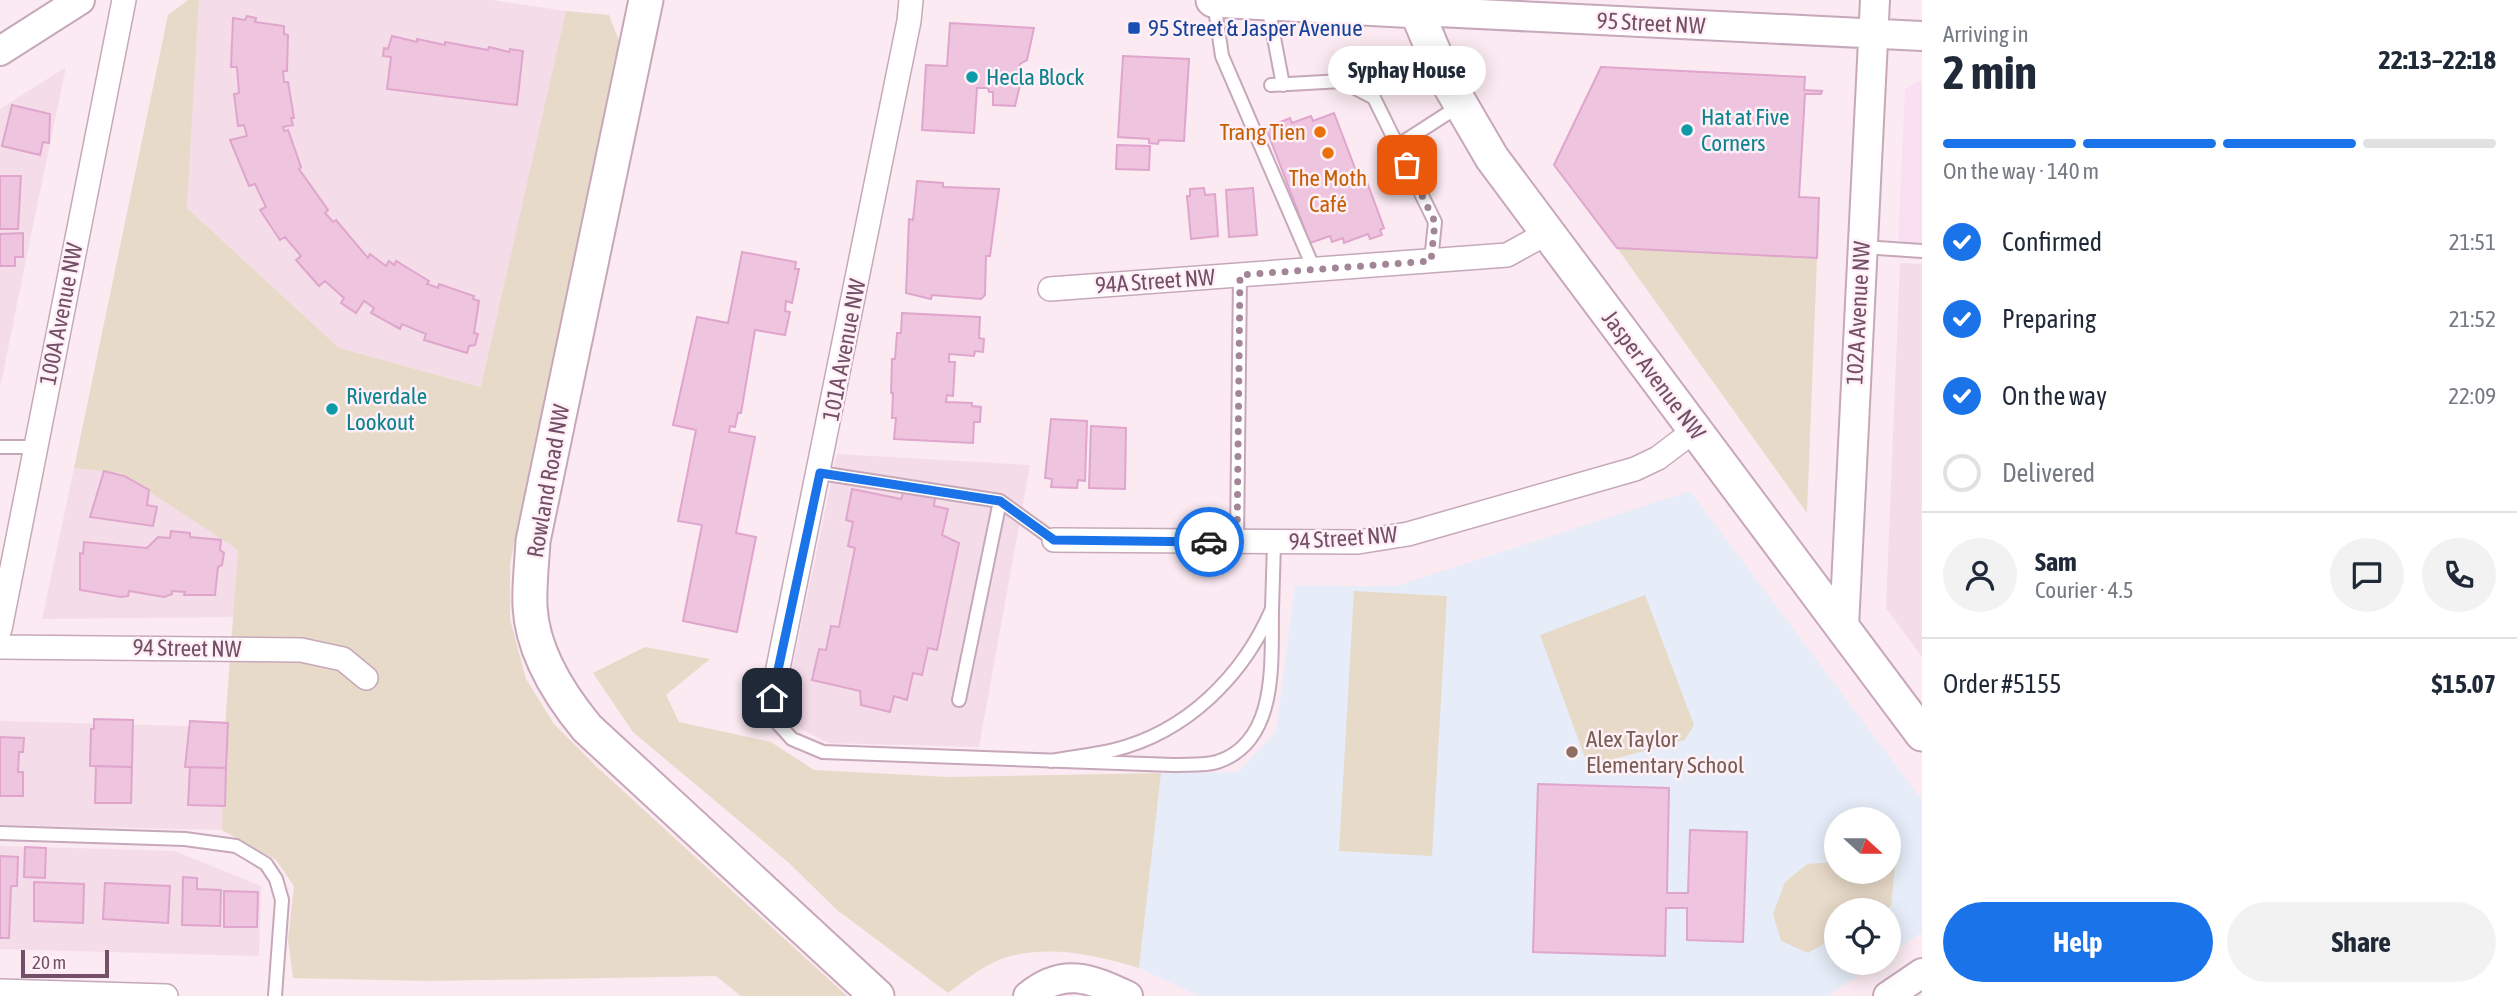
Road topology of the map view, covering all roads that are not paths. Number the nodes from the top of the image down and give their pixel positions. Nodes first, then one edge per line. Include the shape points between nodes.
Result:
1 (80, 0) edge
2 (124, 0) edge
3 (646, 0) edge
4 (911, 0) edge
5 (1213, 0) edge
6 (1875, 0) edge
7 (1270, 2) edge
8 (1415, 6) edge
9 (1873, 34) junction
10 (1922, 36) edge
11 (0, 51) edge
12 (1461, 105) junction
13 (1397, 146) junction
14 (1547, 233) junction
15 (1861, 247) junction
16 (1922, 251) edge
17 (1431, 261) junction
18 (1314, 269) junction
19 (1240, 275) junction
20 (1050, 289) dead end
21 (1695, 430) junction
22 (0, 447) edge
23 (34, 447) junction
24 (820, 473) junction
25 (1000, 501) junction
26 (1054, 540) joint
27 (1237, 542) junction
28 (1274, 543) junction
29 (1272, 609) junction
30 (1844, 627) junction
31 (0, 628) edge
32 (0, 647) edge
33 (366, 678) dead end
34 (772, 698) joint
35 (959, 700) dead end
36 (1922, 734) edge
37 (1051, 761) junction
38 (0, 833) edge
39 (1922, 973) edge
40 (0, 991) edge
41 (166, 996) edge
42 (275, 996) edge
43 (877, 996) edge
44 (1028, 996) edge
45 (1128, 996) edge
46 (1888, 996) edge

1 - 11 street
2 - 23 street, 100A Avenue NW
3 - 43 main road, Rowland Road NW via 533,541 530,608 545,666 587,728
4 - 24 street, 101A Avenue NW
5 - 7 main road, 95 Street NW
5 - 18 lane via 1222,56
6 - 9 street, 102A Avenue NW
7 - 8 main road, 95 Street NW
7 - 13 lane via 1277,85 1342,81 1374,98
8 - 9 street, 95 Street NW
8 - 12 main road, Jasper Avenue NW
9 - 10 street, 95 Street NW
9 - 15 street, 102A Avenue NW
12 - 13 lane
12 - 14 main road, Jasper Avenue NW via 1492,158
13 - 17 lane via 1435,222
14 - 17 street, 94A Street NW via 1507,255
14 - 21 main road, Jasper Avenue NW
15 - 16 lane
15 - 30 street, 102A Avenue NW
17 - 18 street, 94A Street NW
18 - 19 street, 94A Street NW
19 - 20 street, 94A Street NW
19 - 27 lane
21 - 28 street, 94 Street NW via 1658,458 1634,469 1408,534 1358,542
21 - 30 main road, Jasper Avenue NW
22 - 23 lane
23 - 31 street, 100A Avenue NW
24 - 25 lane
24 - 34 street, 101A Avenue NW
25 - 26 lane
25 - 35 lane
26 - 27 street, 94 Street NW
27 - 28 street, 94 Street NW
28 - 29 lane
29 - 37 lane via 1239,669 1203,705 1154,734 1115,750
29 - 37 lane via 1270,696 1260,723 1238,750 1216,762 1173,765
30 - 36 main road, Jasper Avenue NW
32 - 33 street, 94 Street NW via 301,650 343,659
34 - 37 lane via 772,717 792,739 823,752
38 - 42 lane via 185,839 236,846 266,864 282,900
39 - 46 street
40 - 41 street
44 - 45 street via 1042,984 1062,977 1087,979

